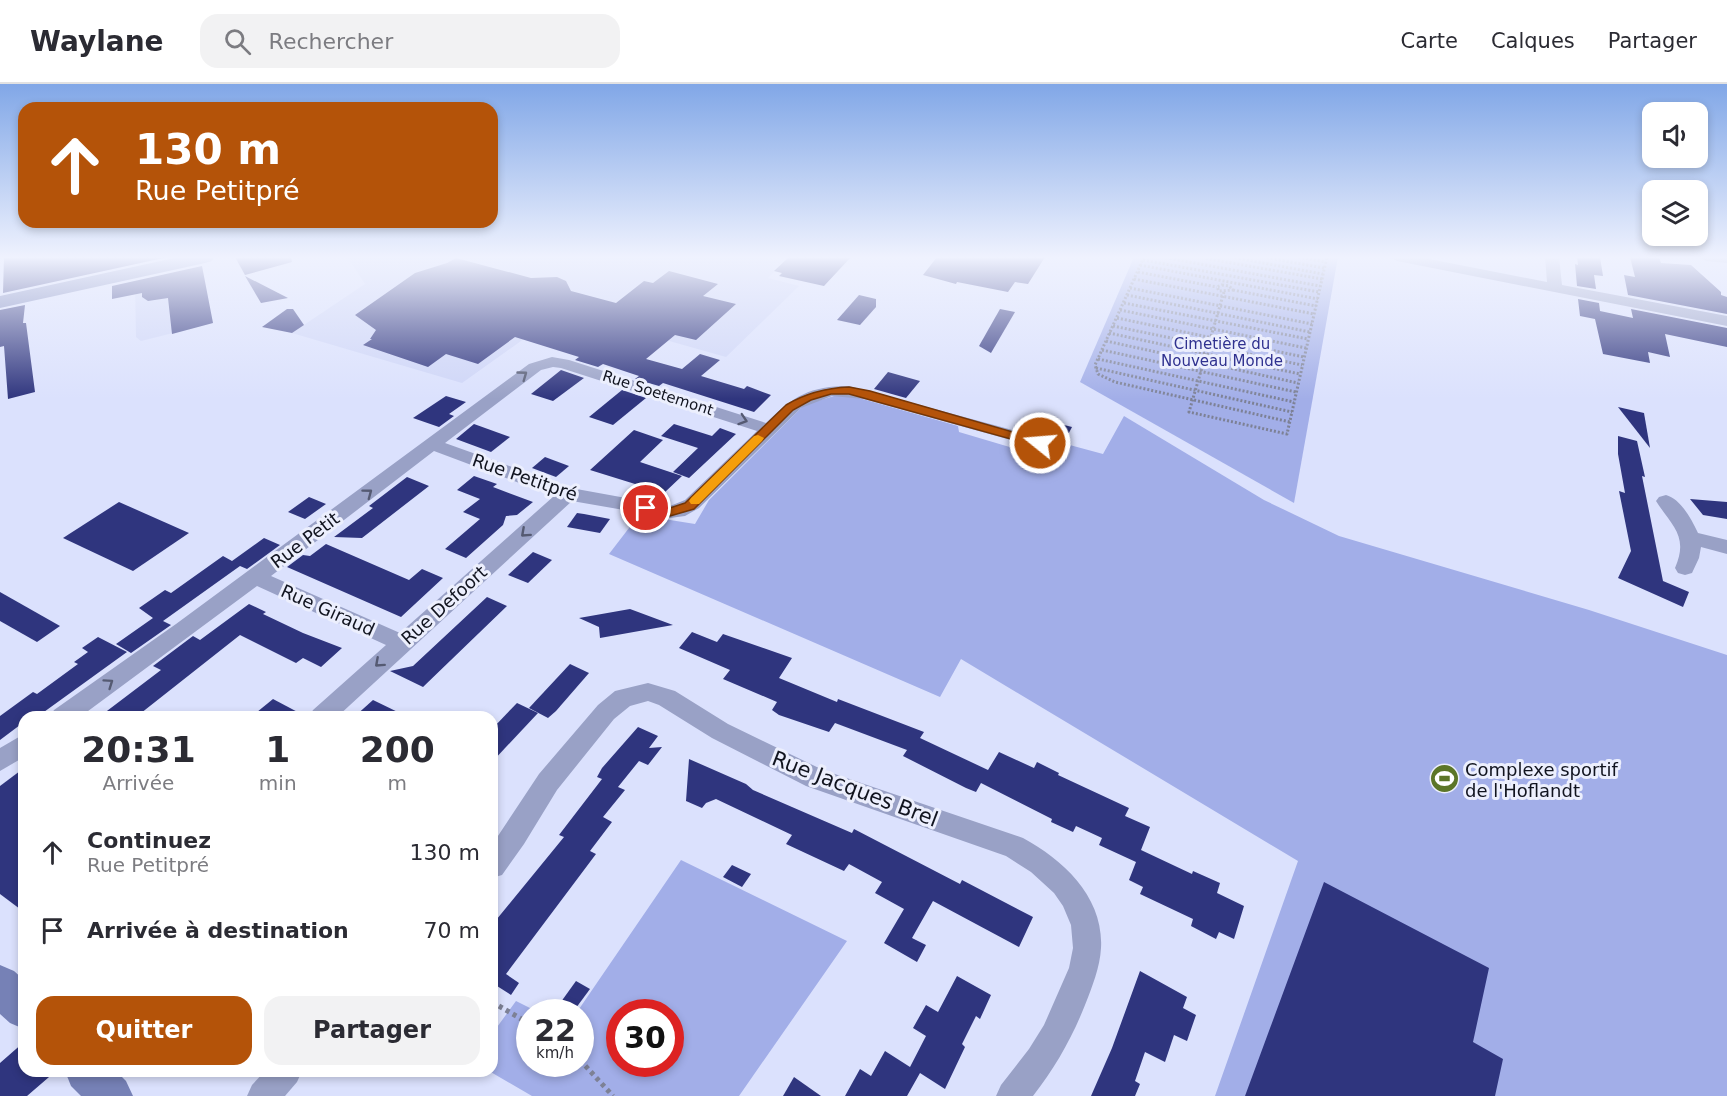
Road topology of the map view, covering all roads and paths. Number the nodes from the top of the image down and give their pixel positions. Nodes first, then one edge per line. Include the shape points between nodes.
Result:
1 (1123, 304) edge
2 (1130, 304) edge
3 (1174, 304) edge
4 (1211, 304) edge
5 (1270, 304) edge
6 (1307, 304) edge
7 (1640, 304) edge
8 (1220, 306) junction
9 (1316, 306) joint
10 (1120, 310) junction
11 (1218, 313) junction
12 (1314, 314) junction
13 (1117, 318) junction
14 (1215, 321) junction
15 (1727, 321) edge
16 (1312, 324) junction
17 (1113, 326) junction
18 (1213, 329) junction
19 (1310, 332) junction
20 (1109, 333) junction
21 (1210, 338) junction
22 (1308, 339) junction
23 (1106, 341) junction
24 (1208, 346) junction
25 (1306, 348) junction
26 (1102, 350) junction
27 (1206, 354) junction
28 (1304, 357) junction
29 (1098, 358) junction
30 (546, 363) joint
31 (1203, 363) junction
32 (1302, 365) junction
33 (1096, 368) junction
34 (1200, 372) junction
35 (1300, 374) junction
36 (1198, 381) junction
37 (1298, 383) junction
38 (1195, 391) junction
39 (1296, 392) junction
40 (1192, 400) junction
41 (1294, 402) junction
42 (1292, 412) junction
43 (1290, 422) junction
44 (768, 429) junction
45 (1040, 443) dead end
46 (431, 444) junction
47 (568, 494) junction
48 (1666, 501) dead end
49 (1690, 538) junction
50 (1727, 547) edge
51 (1685, 568) dead end
52 (255, 577) junction
53 (401, 643) junction
54 (70, 711) edge
55 (327, 711) edge
56 (18, 748) edge
57 (0, 761) edge
58 (498, 858) edge
59 (498, 1005) edge
60 (516, 1016) edge
61 (594, 1075) edge
62 (92, 1077) edge
63 (280, 1077) edge
64 (111, 1096) edge
65 (263, 1096) edge
66 (614, 1096) edge
67 (1012, 1096) edge

1 - 10 path
2 - 14 path
3 - 11 path
4 - 8 path
5 - 12 path
6 - 9 path
7 - 15 street
8 - 11 path
8 - 16 path
9 - 12 path
10 - 13 path
10 - 18 path
11 - 14 path
11 - 19 path
12 - 16 path
13 - 17 path
13 - 21 path
14 - 18 path
14 - 22 path
16 - 19 path
17 - 20 path
17 - 24 path
18 - 21 path
18 - 25 path
19 - 22 path
20 - 23 path
20 - 27 path
21 - 24 path
21 - 28 path
22 - 25 path
23 - 26 path
23 - 31 path
24 - 27 path
24 - 32 path
25 - 28 path
26 - 29 path
26 - 34 path
27 - 31 path
27 - 35 path
28 - 32 path
29 - 33 path
29 - 36 path
30 -> 44 street, Rue Soetemont via 568,364
46 -> 30 street, Rue Petit via 530,369
31 - 34 path
31 - 37 path
32 - 35 path
33 - 38 path
33 - 40 path via 1098,374 1115,382
34 - 36 path
34 - 39 path
35 - 37 path
36 - 38 path
36 - 41 path
37 - 39 path
38 - 40 path
38 - 42 path
39 - 41 path
40 - 43 path
40 - 43 path via 1189,412 1287,435
41 - 42 path
42 - 43 path
44 - 45 street via 801,400 820,393 849,391
44 - 47 street, Rue Petitpré via 692,504 678,511
46 - 47 street, Rue Petitpré
52 -> 46 street, Rue Petit
47 -> 53 street, Rue Defoort
48 - 49 street
49 - 50 street
49 - 51 street via 1691,556
52 - 53 street, Rue Giraud
54 -> 52 street, Rue Petit
53 -> 55 street, Rue Defoort
56 - 57 street
58 - 67 street, Rue Jacques Brel via 554,774 606,712 623,698 648,692 668,698 720,731 815,778 1014,847 1063,882 1080,911 1087,939 1084,967 1060,1030 1035,1070
59 - 60 path
61 - 66 path
62 - 64 main road
63 - 65 street

